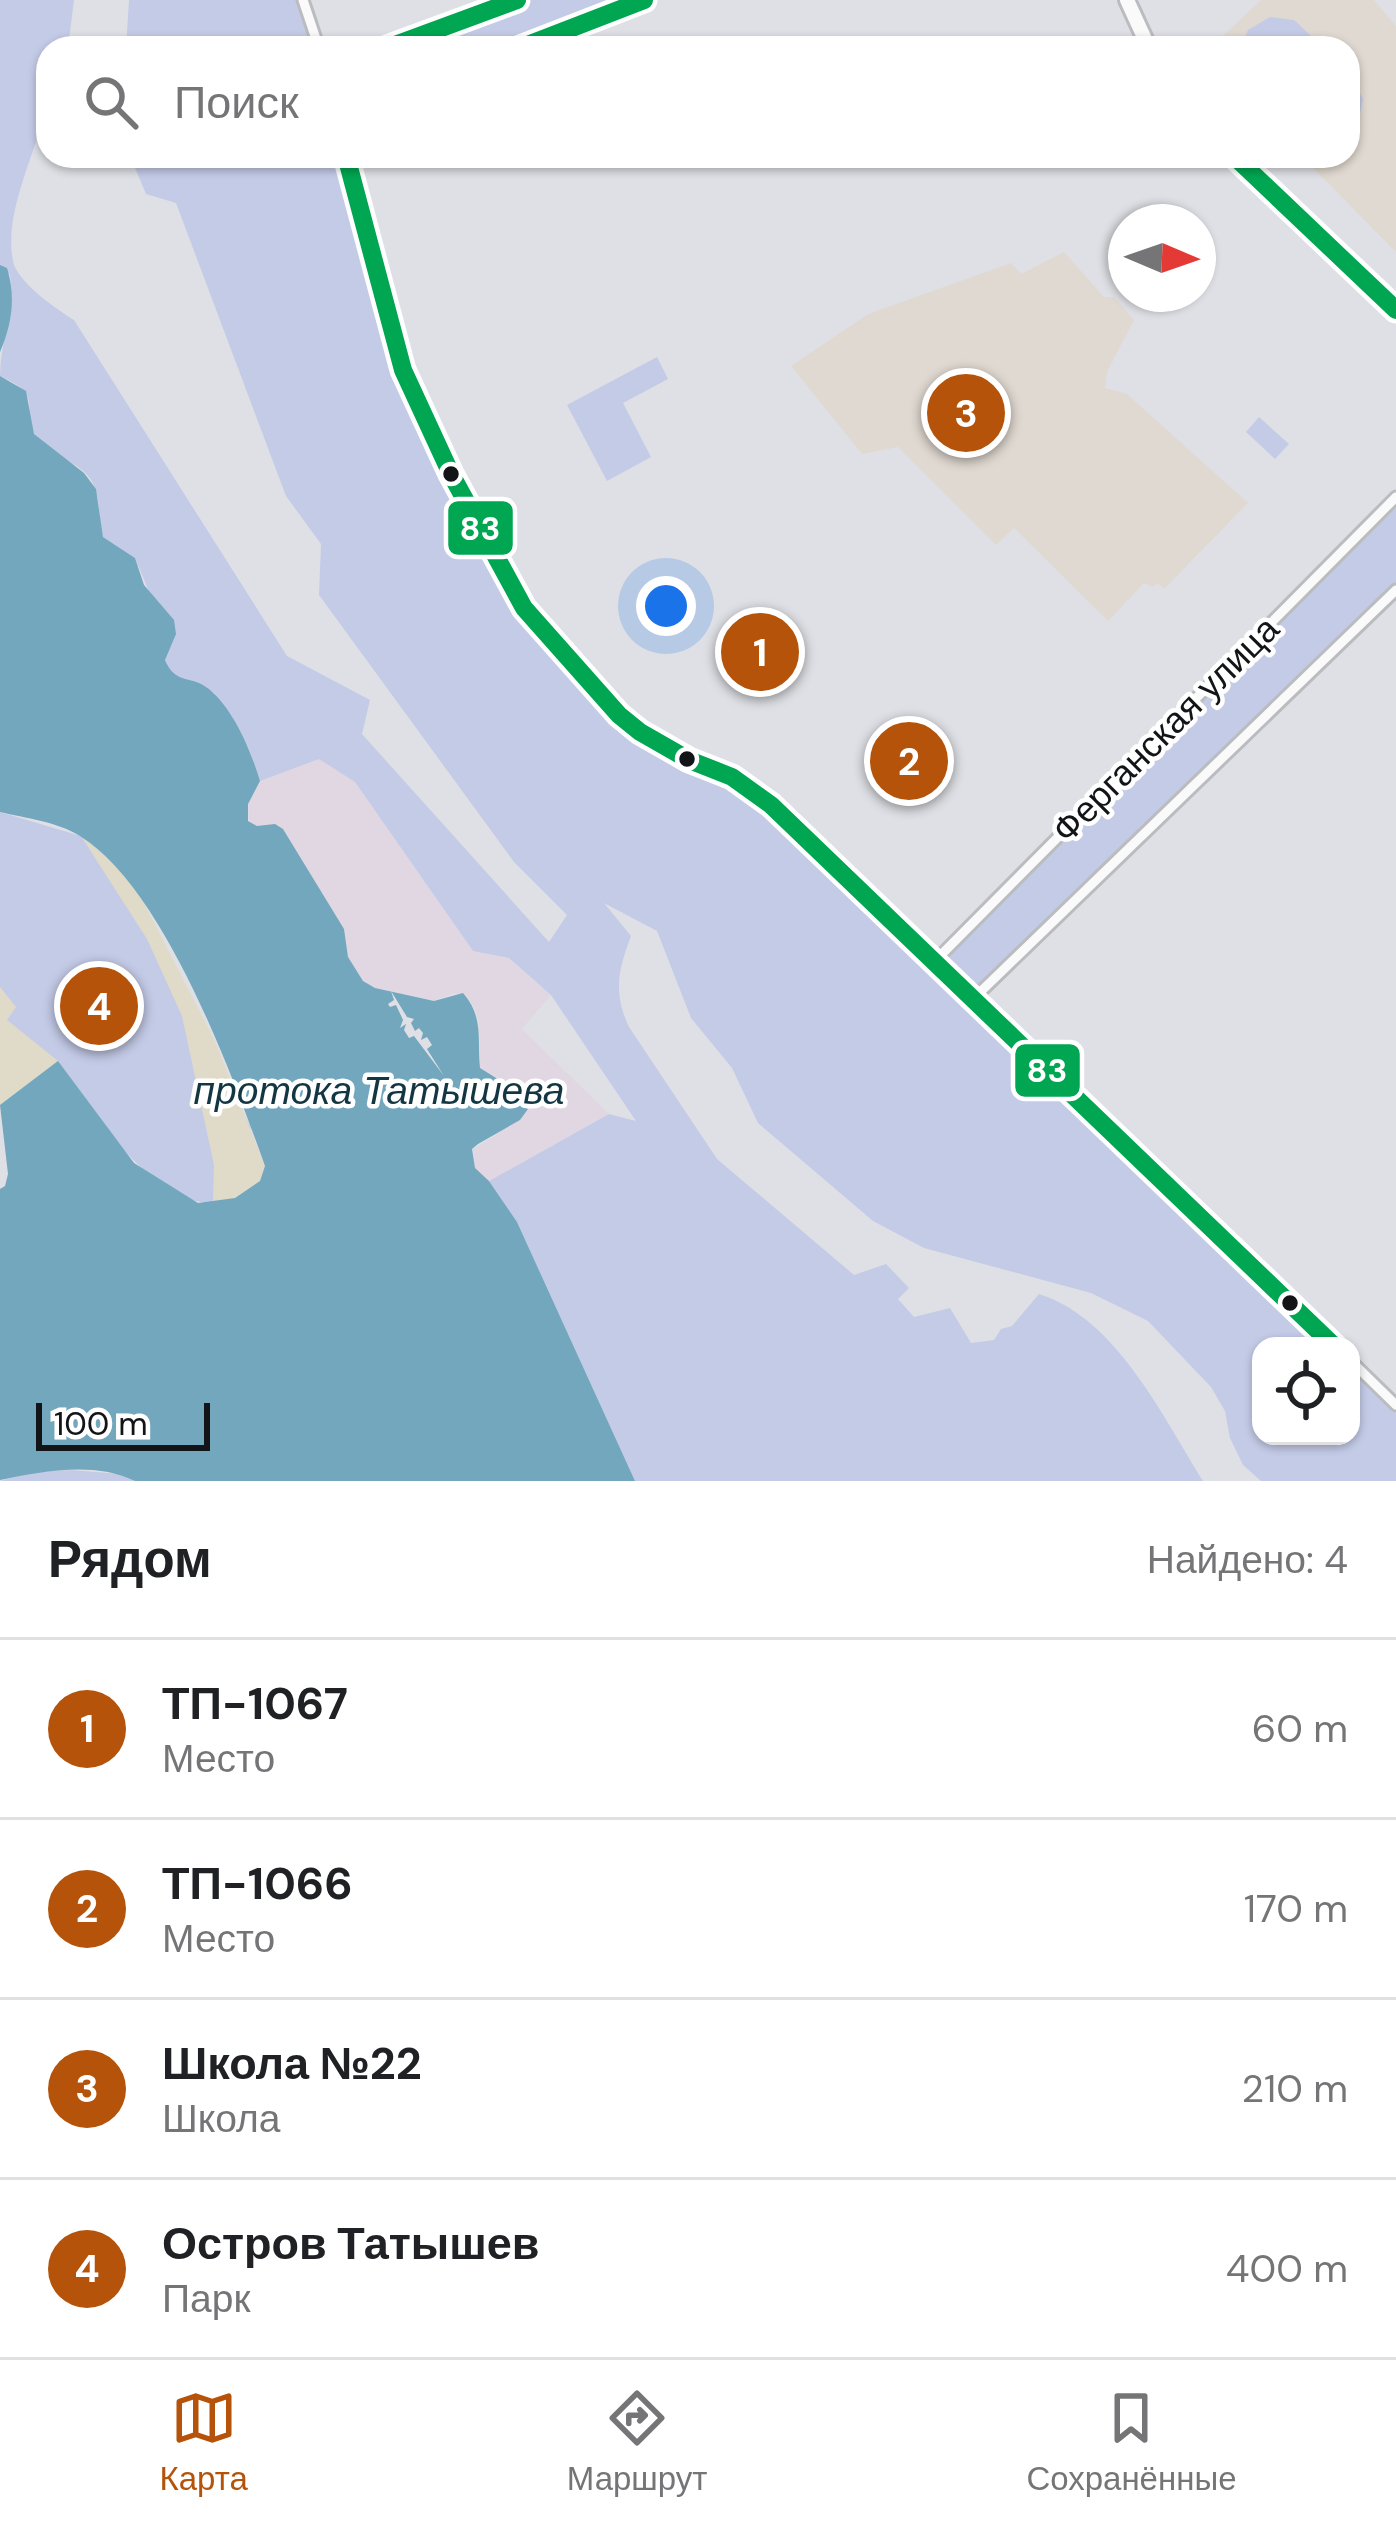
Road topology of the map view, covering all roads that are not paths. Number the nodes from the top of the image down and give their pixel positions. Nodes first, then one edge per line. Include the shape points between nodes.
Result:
1 (303, 0) edge
2 (517, 0) edge
3 (644, 0) edge
4 (1126, 0) edge
5 (315, 36) edge
6 (420, 36) edge
7 (551, 36) edge
8 (1143, 36) edge
9 (349, 168) edge
10 (1247, 168) edge
11 (1396, 310) edge
12 (1396, 497) edge
13 (1396, 590) edge
14 (935, 961) junction
15 (973, 999) junction
16 (1325, 1337) edge
17 (1360, 1370) edge
18 (1396, 1406) edge

1 - 5 street
2 - 6 street
3 - 7 street
4 - 8 main road
9 - 14 street via 403,370 524,608 619,715 771,805
10 - 11 main road
12 - 14 street, Ферганская улица
13 - 15 street, Ферганская улица
14 - 15 street
15 - 16 street
17 - 18 street

